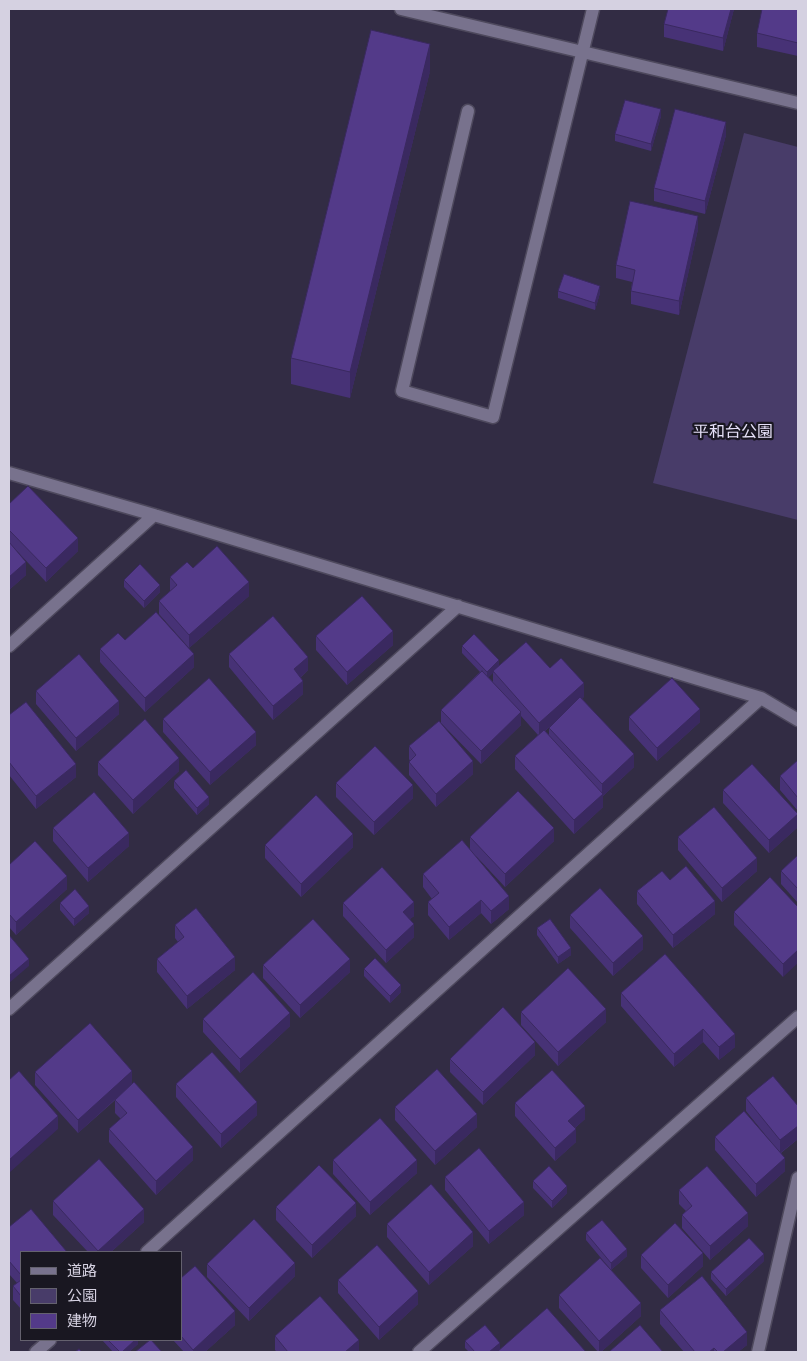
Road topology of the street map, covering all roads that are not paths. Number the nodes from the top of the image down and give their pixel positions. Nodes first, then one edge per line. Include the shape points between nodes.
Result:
1 (401, 9) edge
2 (593, 9) edge
3 (583, 51) junction
4 (798, 103) edge
5 (468, 111) dead end
6 (9, 474) edge
7 (154, 515) junction
8 (458, 606) junction
9 (9, 646) edge
10 (761, 698) junction
11 (798, 720) edge
12 (9, 1009) edge
13 (798, 1017) edge
14 (798, 1178) edge
15 (148, 1251) edge
16 (49, 1341) edge
17 (36, 1352) edge
18 (419, 1352) edge
19 (758, 1352) edge

1 - 3 street
2 - 3 street
3 - 4 street
3 - 5 street via 493,417 402,391
6 - 7 street
7 - 8 street
7 - 9 street
8 - 10 street
8 - 12 street
10 - 11 street
10 - 15 street
13 - 18 street
14 - 19 street
16 - 17 street

